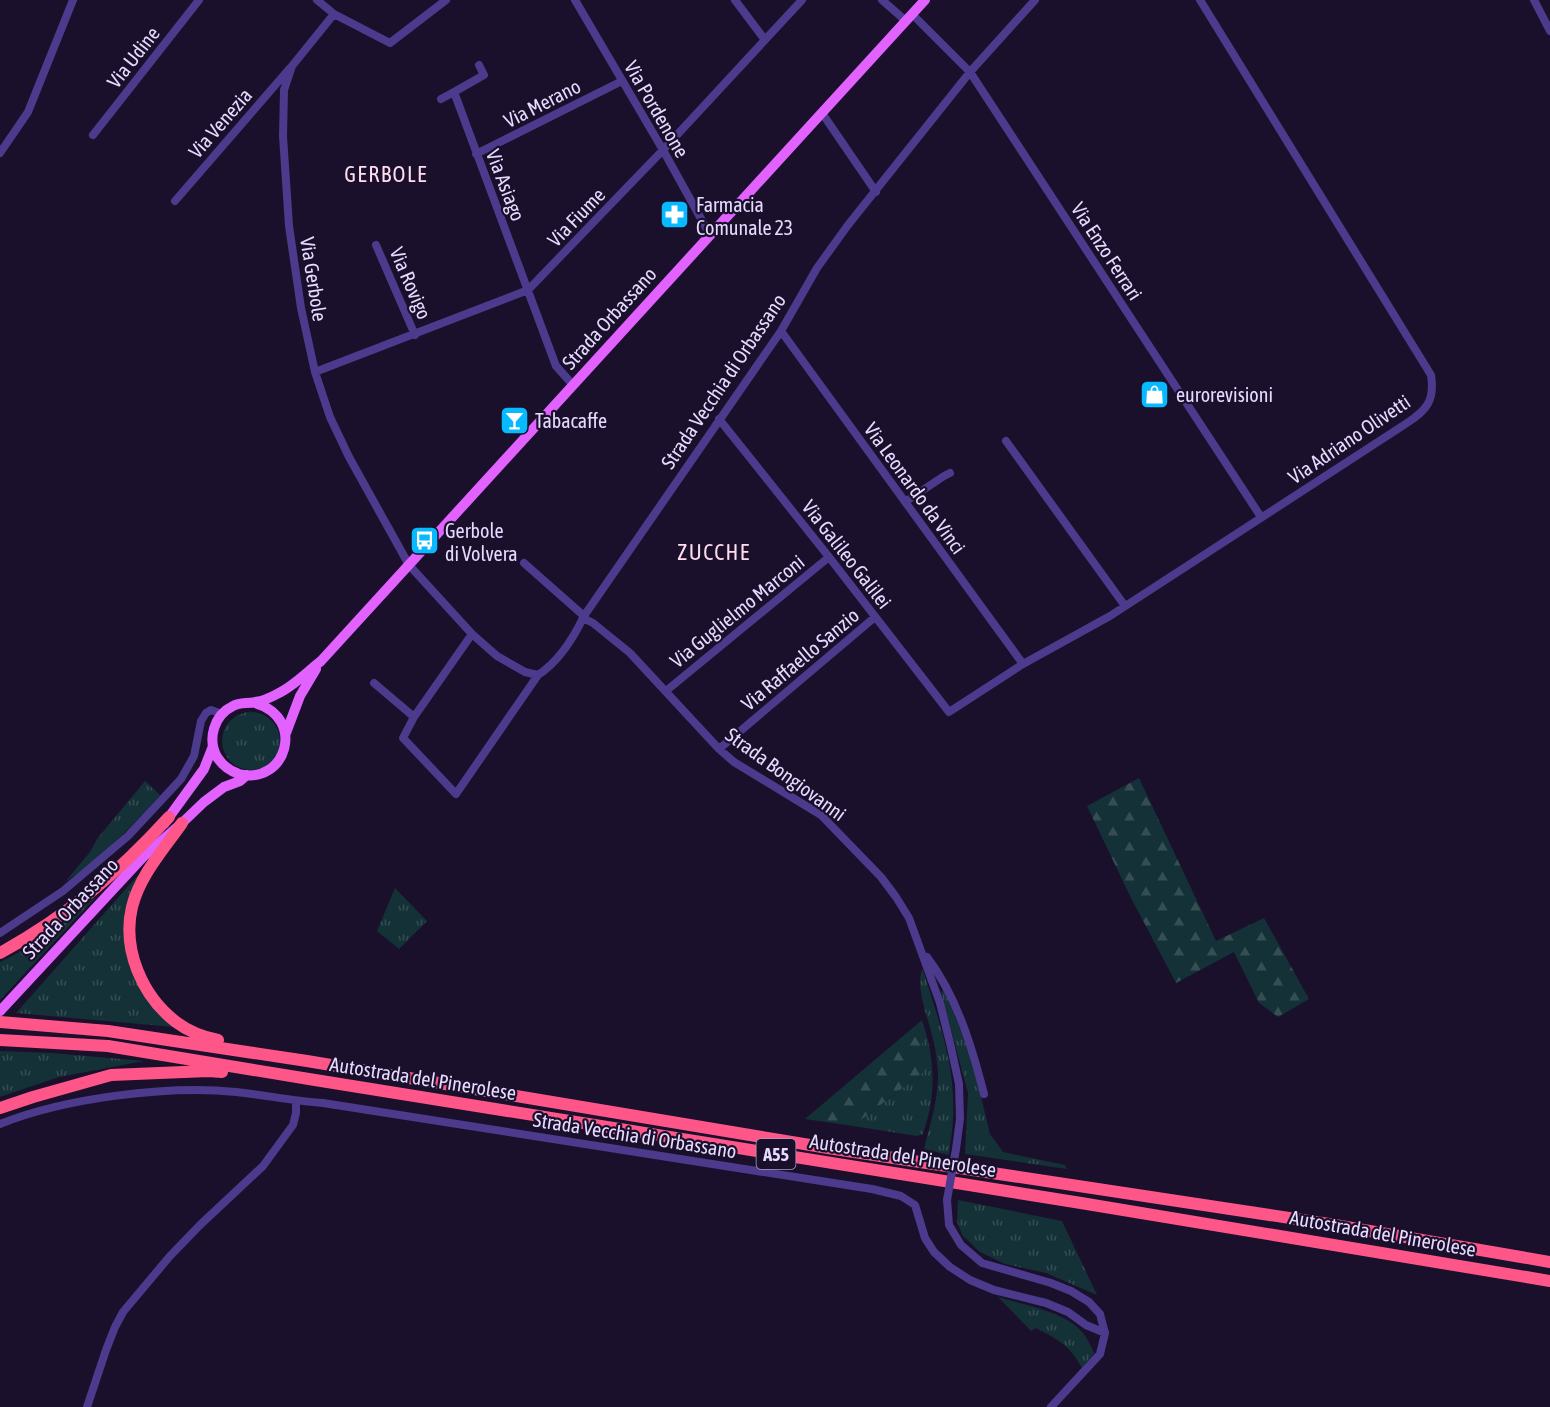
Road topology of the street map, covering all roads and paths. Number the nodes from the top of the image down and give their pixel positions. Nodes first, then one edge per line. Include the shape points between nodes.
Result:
1 (73, 0) edge
2 (199, 0) edge
3 (317, 0) edge
4 (446, 0) edge
5 (575, 0) edge
6 (735, 0) edge
7 (802, 0) edge
8 (882, 0) edge
9 (925, 0) edge
10 (1035, 0) edge
11 (1200, 0) edge
12 (1534, 0) edge
13 (334, 14) junction
14 (909, 17) junction
15 (1550, 31) edge
16 (765, 40) junction
17 (479, 65) dead end
18 (292, 66) junction
19 (969, 72) junction
20 (622, 81) junction
21 (454, 92) junction
22 (441, 99) dead end
23 (822, 113) junction
24 (93, 135) dead end
25 (663, 150) junction
26 (0, 153) edge
27 (476, 154) junction
28 (876, 192) junction
29 (175, 201) dead end
30 (710, 236) junction
31 (376, 244) dead end
32 (528, 290) junction
33 (781, 331) junction
34 (415, 335) junction
35 (315, 372) junction
36 (573, 385) junction
37 (719, 418) junction
38 (1006, 441) dead end
39 (950, 473) dead end
40 (905, 502) junction
41 (1261, 517) junction
42 (830, 557) junction
43 (524, 563) dead end
44 (408, 565) junction
45 (1125, 606) junction
46 (583, 617) junction
47 (875, 617) junction
48 (472, 634) junction
49 (321, 662) junction
50 (1023, 664) junction
51 (538, 675) junction
52 (374, 683) dead end
53 (666, 691) junction
54 (255, 703) junction
55 (949, 712) joint
56 (222, 714) junction
57 (414, 717) junction
58 (285, 734) junction
59 (213, 746) junction
60 (719, 749) junction
61 (247, 775) junction
62 (169, 817) junction
63 (182, 823) junction
64 (143, 857) junction
65 (0, 933) edge
66 (921, 948) junction
67 (0, 953) edge
68 (0, 1011) edge
69 (0, 1022) edge
70 (0, 1040) edge
71 (307, 1061) junction
72 (315, 1080) junction
73 (984, 1094) dead end
74 (296, 1101) junction
75 (0, 1108) edge
76 (0, 1124) edge
77 (1550, 1262) edge
78 (1550, 1281) edge
79 (1105, 1333) junction
80 (87, 1407) edge
81 (1052, 1407) edge

1 - 26 street via 28,112
2 - 24 street, Via Udine
3 - 13 street
4 - 13 street via 390,43
5 - 20 street, Via Pordenone
6 - 16 street
7 - 16 street, Via Fiume
8 - 14 street, Via Enzo Ferrari
9 - 14 main road, Strada Orbassano
10 - 19 street, Strada Vecchia di Orbassano
11 - 41 street, Via Adriano Olivetti via 1425,364 1433,386 1429,404 1415,418
12 - 15 street
13 - 18 street, Via Gerbole
14 - 19 street, Via Enzo Ferrari
14 - 23 main road, Strada Orbassano
16 - 25 street, Via Fiume
17 - 21 street via 483,75
18 - 29 street, Via Venezia
18 - 35 street, Via Gerbole via 284,90 283,136 289,226
19 - 28 street, Strada Vecchia di Orbassano
19 - 41 street, Via Enzo Ferrari
20 - 25 street, Via Pordenone
20 - 27 street, Via Merano
21 - 22 street
21 - 27 street, Via Asiago
23 - 28 street
23 - 30 main road, Strada Orbassano
25 - 30 street, Via Pordenone
25 - 32 street, Via Fiume
27 - 32 street, Via Asiago
28 - 33 street, Strada Vecchia di Orbassano via 817,268
30 - 36 main road, Strada Orbassano
31 - 34 street, Via Rovigo
32 - 34 street, Via Fiume
32 - 36 street, Via Asiago via 556,366
33 - 37 street, Strada Vecchia di Orbassano
33 - 40 street, Via Leonardo da Vinci
34 - 35 street, Via Fiume
35 - 44 street, Via Gerbole via 349,457
36 - 44 main road, Strada Orbassano
37 - 42 street, Via Galileo Galilei
37 - 46 street, Strada Vecchia di Orbassano
38 - 45 street
39 - 40 street
40 - 50 street, Via Leonardo da Vinci
41 - 45 street, Via Adriano Olivetti
42 - 47 street, Via Galileo Galilei
42 - 53 street, Via Guglielmo Marconi
43 - 46 street, Strada Bongiovanni
44 - 48 street, Via Gerbole
44 - 49 main road, Strada Orbassano
45 - 50 street, Via Adriano Olivetti
46 - 51 street, Strada Vecchia di Orbassano via 565,648
46 - 53 street, Strada Bongiovanni via 630,652
47 - 55 street, Via Galileo Galilei
47 - 60 street, Via Raffaello Sanzio
48 - 51 street, Via Gerbole via 497,656
48 - 57 street
49 - 54 main road, Strada Orbassano via 284,690
49 - 58 main road, Strada Orbassano via 300,696
50 - 55 street, Via Adriano Olivetti
51 - 57 street, Strada Vecchia di Orbassano via 456,794 403,738
52 - 57 street
53 - 60 street, Strada Bongiovanni
54 - 56 main road, Strada Orbassano via 232,706
54 - 58 main road via 272,710
56 - 59 main road, Strada Orbassano via 213,729
56 - 65 street via 211,710 206,713 194,756 181,779 128,836 63,891
58 - 61 main road, Strada Orbassano via 282,755 276,764
59 - 61 main road via 225,767
59 - 62 main road, Strada Orbassano via 204,769
60 - 66 street, Strada Bongiovanni via 821,815 881,877 909,918
61 - 63 main road, Strada Orbassano via 224,787
62 - 64 main road, Strada Orbassano
62 - 67 highway via 141,848 83,899
63 - 64 main road, Strada Orbassano
63 - 71 highway via 145,876 132,906 130,940 140,977 159,1006 177,1023 202,1037
64 - 68 main road, Strada Orbassano
66 - 73 street via 942,979 968,1037
66 - 79 street, Strada Bongiovanni, bridge via 940,1002 959,1084 960,1119 947,1200 949,1225 961,1245 982,1263 1052,1283 1089,1302 1100,1314
69 - 71 highway, Autostrada del Pinerolese / A55 via 108,1031
70 - 72 highway, Autostrada del Pinerolese / A55 via 108,1046
71 - 77 highway, Autostrada del Pinerolese / A55
72 - 75 highway via 208,1071 111,1075
72 - 78 highway, Autostrada del Pinerolese / A55
74 - 76 street, Strada Vecchia di Orbassano via 203,1090 138,1094 61,1106
74 - 79 street, Strada Vecchia di Orbassano via 901,1196 915,1205 925,1238 950,1267 994,1290 1068,1312
74 - 80 street via 292,1125 263,1166 170,1256 123,1312
79 - 81 street via 1100,1354

